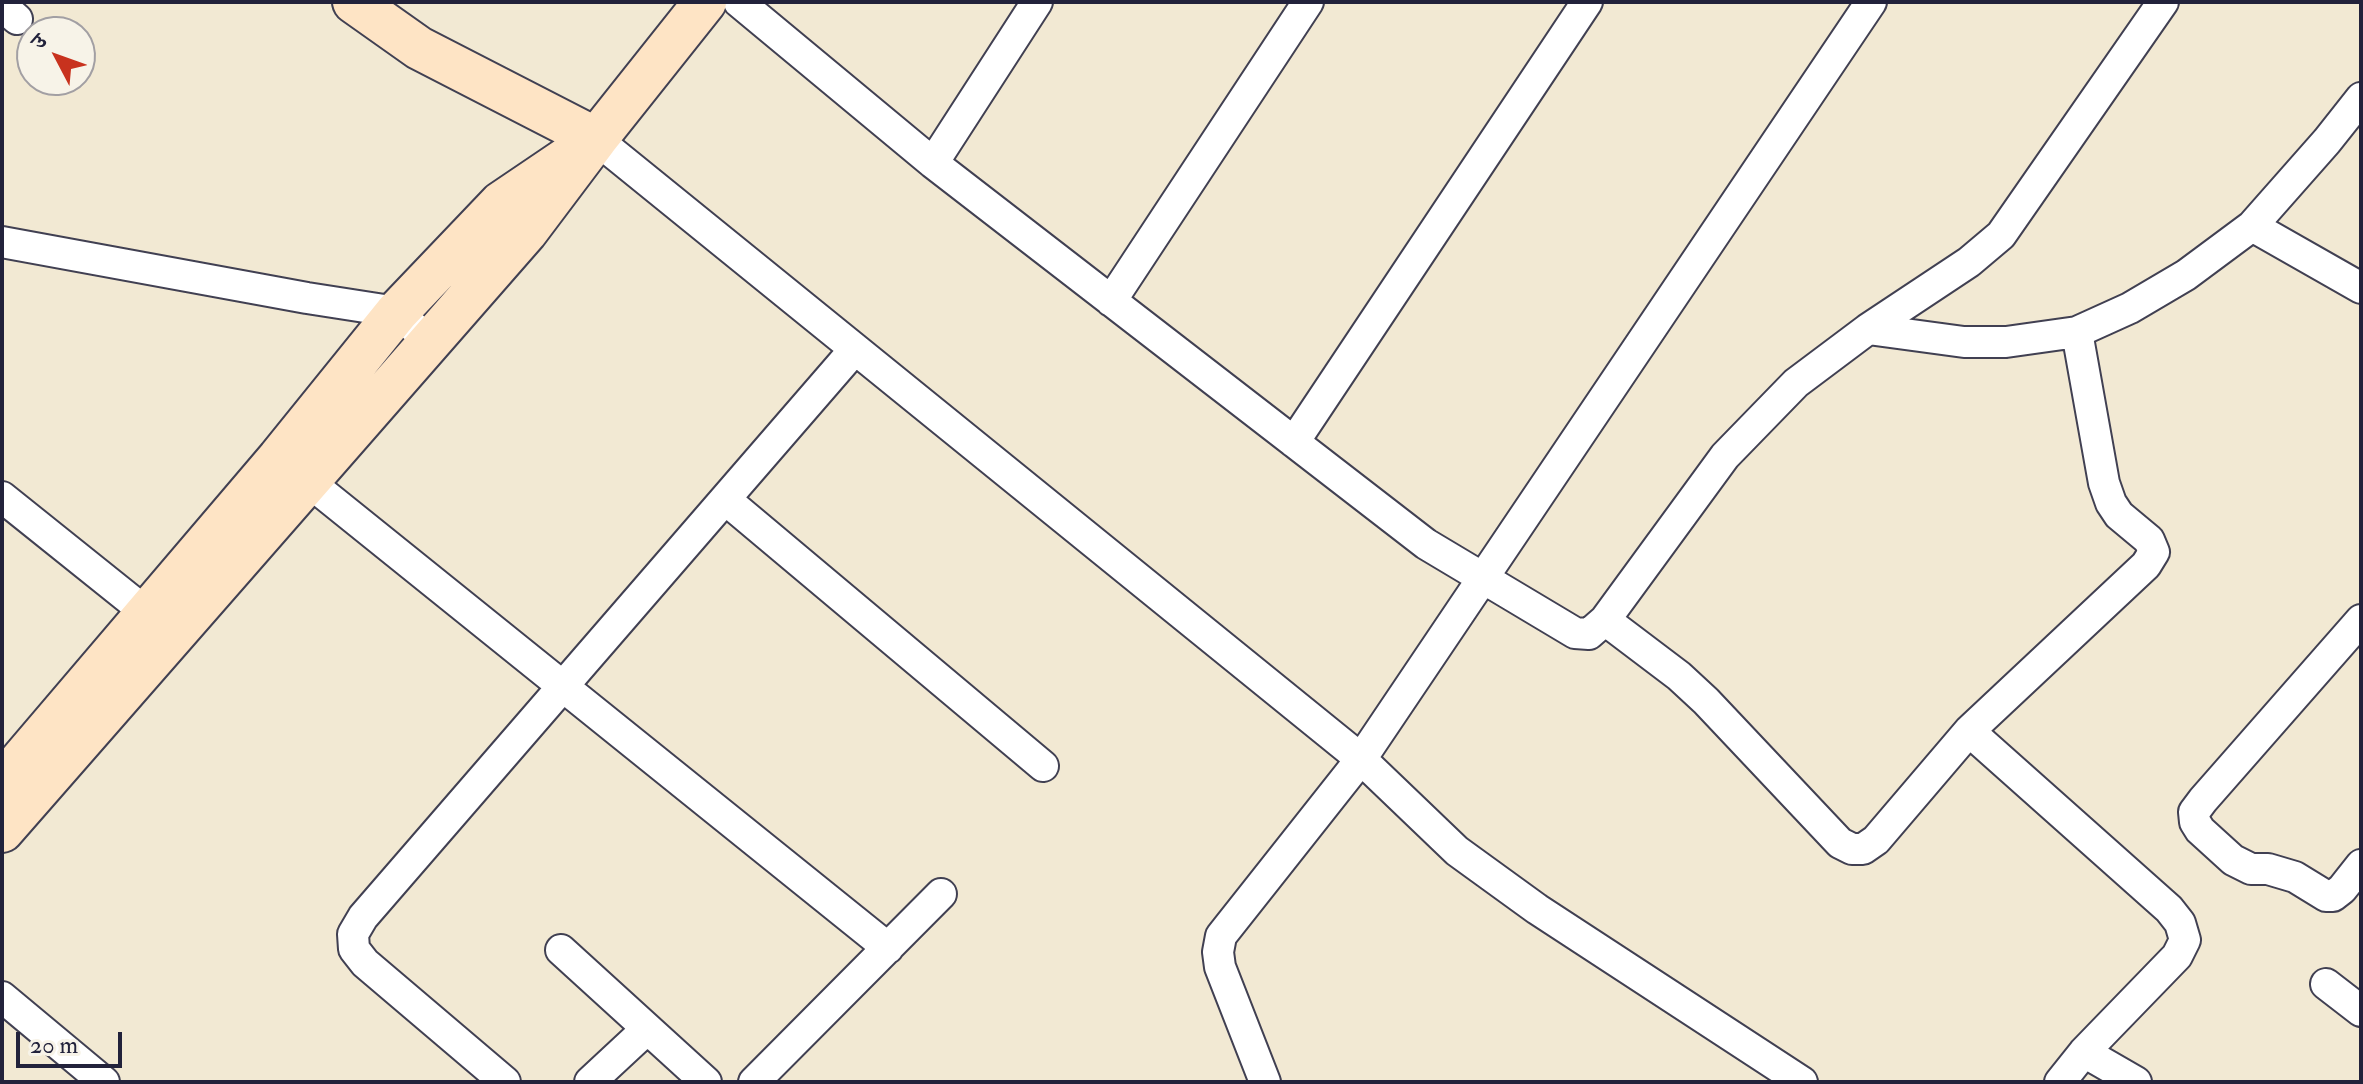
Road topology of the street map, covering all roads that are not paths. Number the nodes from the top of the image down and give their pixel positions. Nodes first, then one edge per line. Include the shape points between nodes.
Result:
1 (354, 2) edge
2 (705, 2) edge
3 (739, 2) edge
4 (1037, 2) edge
5 (1308, 2) edge
6 (1587, 2) edge
7 (1871, 2) edge
8 (2163, 2) edge
9 (2361, 98) edge
10 (596, 139) junction
11 (933, 163) junction
12 (2252, 226) junction
13 (2, 242) edge
14 (2361, 288) edge
15 (1111, 301) junction
16 (397, 312) junction
17 (1868, 329) junction
18 (2077, 332) junction
19 (430, 342) junction
20 (855, 349) junction
21 (1294, 442) junction
22 (293, 469) junction
23 (2, 497) edge
24 (726, 500) junction
25 (1484, 579) junction
26 (1605, 620) junction
27 (2361, 620) edge
28 (160, 623) junction
29 (564, 687) junction
30 (1969, 731) junction
31 (1361, 759) junction
32 (1043, 766) dead end
33 (2, 783) edge
34 (2, 831) edge
35 (2361, 865) edge
36 (941, 894) dead end
37 (888, 948) junction
38 (561, 950) dead end
39 (2326, 984) dead end
40 (2, 997) edge
41 (2361, 1011) edge
42 (647, 1029) junction
43 (2084, 1052) junction
44 (104, 1082) edge
45 (505, 1082) edge
46 (590, 1082) edge
47 (706, 1082) edge
48 (754, 1082) edge
49 (1265, 1082) edge
50 (1802, 1082) edge
51 (2060, 1082) edge
52 (2136, 1082) edge

1 - 10 street via 419,48
2 - 10 street
3 - 11 street
4 - 11 street
5 - 15 street
6 - 21 street
7 - 25 street
8 - 17 street via 2001,235
9 - 12 street
10 - 16 street via 501,203
10 - 19 street via 526,232
10 - 20 street
11 - 15 street
12 - 14 street
12 - 18 street via 2186,275
13 - 16 street
15 - 21 street
16 - 19 street
16 - 22 street
17 - 18 street via 1964,342
17 - 26 street via 1796,383 1725,456
18 - 30 street via 2104,483 2119,515 2149,540 2154,552
19 - 22 street
20 - 24 street
20 - 31 street
21 - 25 street via 1426,544
22 - 28 street
22 - 29 street
23 - 28 street
24 - 29 street
24 - 32 street
25 - 26 street via 1575,633 1589,634
25 - 31 street
26 - 30 street via 1706,701 1840,843 1852,849 1876,840
27 - 35 street via 2194,812 2200,830 2233,860 2295,877 2326,896 2342,889
28 - 33 street
28 - 34 street
29 - 37 street
29 - 45 street via 353,934 354,949 365,963
30 - 43 street via 2180,923 2185,940 2177,956
31 - 49 street via 1221,936 1220,967
31 - 50 street via 1493,879
36 - 37 street
37 - 48 street
38 - 42 street
39 - 41 street
40 - 44 street
42 - 46 street
42 - 47 street
43 - 51 street
43 - 52 street

